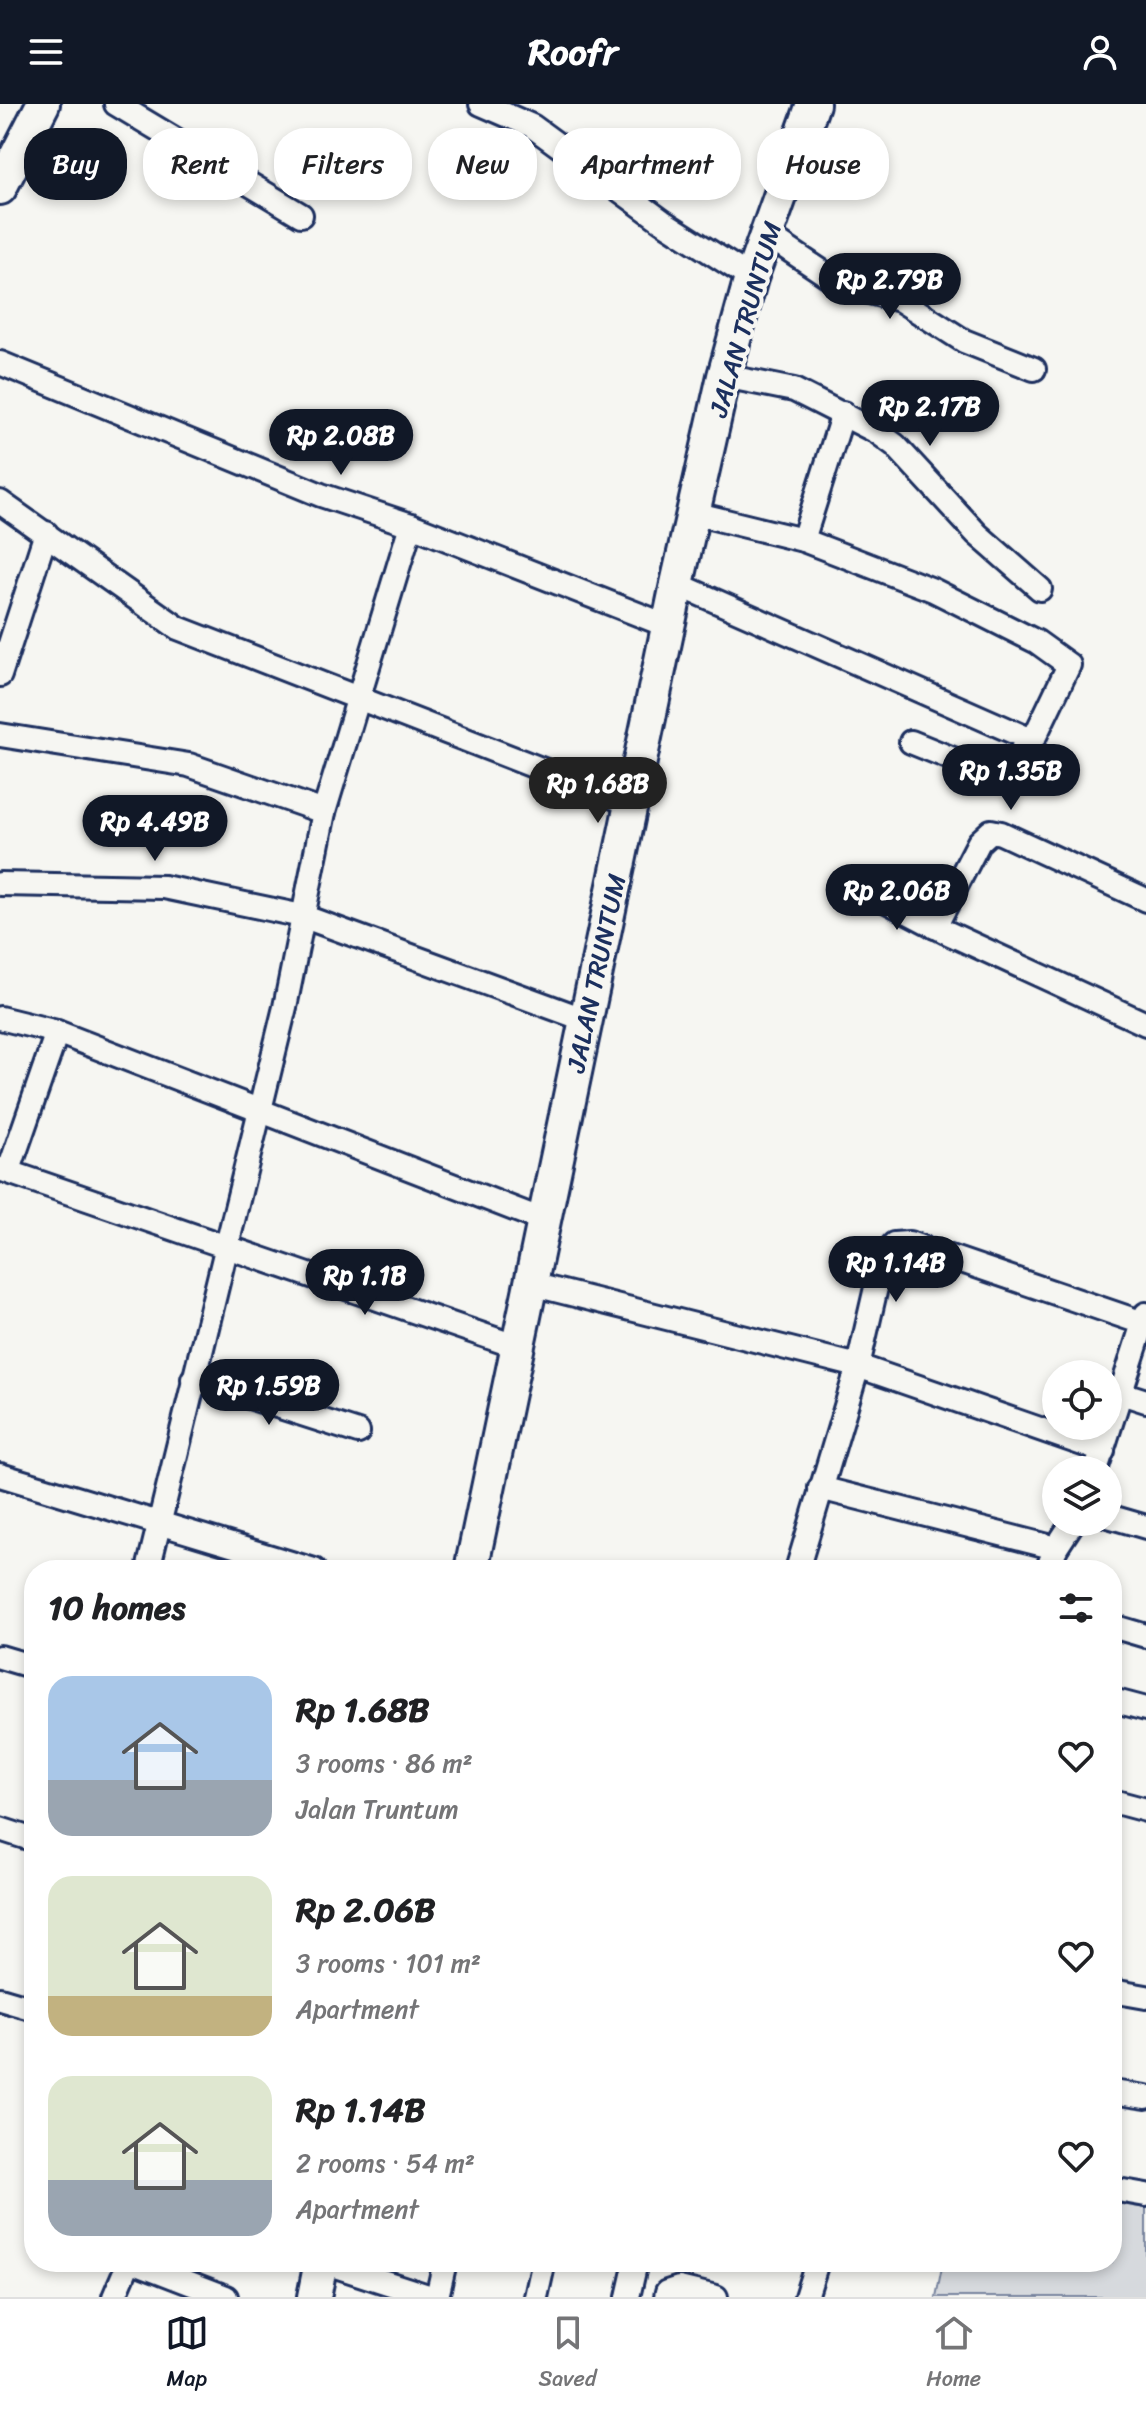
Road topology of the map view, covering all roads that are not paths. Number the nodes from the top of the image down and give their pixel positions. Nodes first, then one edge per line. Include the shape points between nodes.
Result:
1 (43, 104) edge
2 (116, 104) edge
3 (481, 104) edge
4 (813, 104) edge
5 (5, 168) edge
6 (301, 215) dead end
7 (767, 235) junction
8 (751, 278) junction
9 (0, 363) edge
10 (1034, 369) dead end
11 (724, 376) junction
12 (843, 413) junction
13 (0, 502) edge
14 (693, 513) junction
15 (411, 525) junction
16 (46, 533) junction
17 (803, 540) junction
18 (677, 584) junction
19 (1040, 589) dead end
20 (668, 626) junction
21 (0, 675) edge
22 (358, 699) junction
23 (0, 735) edge
24 (1027, 738) junction
25 (911, 742) dead end
26 (631, 804) junction
27 (324, 812) junction
28 (0, 884) edge
29 (881, 898) dead end
30 (1146, 900) edge
31 (302, 916) junction
32 (935, 927) junction
33 (0, 1018) edge
34 (586, 1020) junction
35 (1146, 1024) edge
36 (57, 1032) junction
37 (258, 1110) junction
38 (5, 1170) edge
39 (545, 1221) junction
40 (227, 1245) junction
41 (531, 1284) junction
42 (1143, 1330) edge
43 (518, 1347) junction
44 (858, 1366) junction
45 (193, 1379) junction
46 (1122, 1390) edge
47 (1122, 1393) edge
48 (1146, 1401) edge
49 (358, 1432) dead end
50 (1090, 1456) edge
51 (0, 1475) edge
52 (820, 1488) junction
53 (1122, 1520) edge
54 (159, 1525) junction
55 (1146, 1527) edge
56 (1064, 1536) edge
57 (1056, 1548) junction
58 (150, 1560) edge
59 (280, 1560) edge
60 (473, 1560) edge
61 (800, 1560) edge
62 (1051, 1560) edge
63 (1122, 1629) edge
64 (1146, 1636) edge
65 (0, 1657) edge
66 (24, 1664) edge
67 (1122, 1703) edge
68 (1146, 1709) edge
69 (1122, 1804) edge
70 (1146, 1810) edge
71 (0, 1829) edge
72 (24, 1837) edge
73 (1122, 1993) edge
74 (1146, 1997) edge
75 (0, 1999) edge
76 (24, 2006) edge
77 (1122, 2093) edge
78 (1146, 2097) edge
79 (1122, 2191) edge
80 (1146, 2195) edge
81 (125, 2272) edge
82 (161, 2272) edge
83 (320, 2272) edge
84 (354, 2272) edge
85 (442, 2272) edge
86 (542, 2272) edge
87 (634, 2272) edge
88 (814, 2272) edge
89 (114, 2297) edge
90 (226, 2297) edge
91 (314, 2297) edge
92 (434, 2297) edge
93 (536, 2297) edge
94 (628, 2297) edge
95 (666, 2297) edge
96 (716, 2297) edge
97 (806, 2297) edge

1 - 5 street
2 - 6 street
3 - 8 street via 532,126
4 - 7 street, JALAN TRUNTUM
7 - 8 street, JALAN TRUNTUM
7 - 10 street via 842,285 900,300 964,341
8 - 11 street, JALAN TRUNTUM
9 - 15 street via 321,495
11 - 12 street via 794,390
11 - 14 street, JALAN TRUNTUM
12 - 17 street
12 - 19 street via 895,445 977,534
13 - 16 street
14 - 17 street
14 - 18 street, JALAN TRUNTUM
15 - 20 street
15 - 22 street
16 - 21 street
16 - 22 street via 178,628
17 - 24 street via 933,590 1068,662 1035,736
18 - 20 street, JALAN TRUNTUM
18 - 24 street
20 - 26 street, JALAN TRUNTUM
22 - 26 street
22 - 27 street
23 - 27 street via 189,765
24 - 25 street via 1014,766 1000,778
26 - 34 street, JALAN TRUNTUM
27 - 31 street
28 - 31 street via 164,887
29 - 32 street
30 - 32 street via 991,831 979,842
31 - 34 street
31 - 37 street
32 - 35 street
33 - 36 street
34 - 39 street, JALAN TRUNTUM
36 - 37 street
36 - 38 street
37 - 39 street
37 - 40 street
38 - 40 street
39 - 41 street, JALAN TRUNTUM
40 - 43 street
40 - 45 street
41 - 43 street, JALAN TRUNTUM
41 - 44 street
42 - 44 street via 900,1243 883,1257
42 - 46 street
43 - 60 street, JALAN TRUNTUM
44 - 50 street
44 - 52 street
45 - 49 street
45 - 54 street
47 - 48 street
51 - 54 street
52 - 57 street
52 - 61 street
53 - 55 street
54 - 58 street
54 - 59 street
56 - 57 street
57 - 62 street
63 - 64 street
65 - 66 street
67 - 68 street
69 - 70 street
71 - 72 street
73 - 74 street
75 - 76 street
77 - 78 street
79 - 80 street
81 - 89 street
82 - 90 street
83 - 91 street
84 - 92 street
85 - 92 street
86 - 93 street
87 - 94 street
88 - 97 street
95 - 96 street via 679,2288

